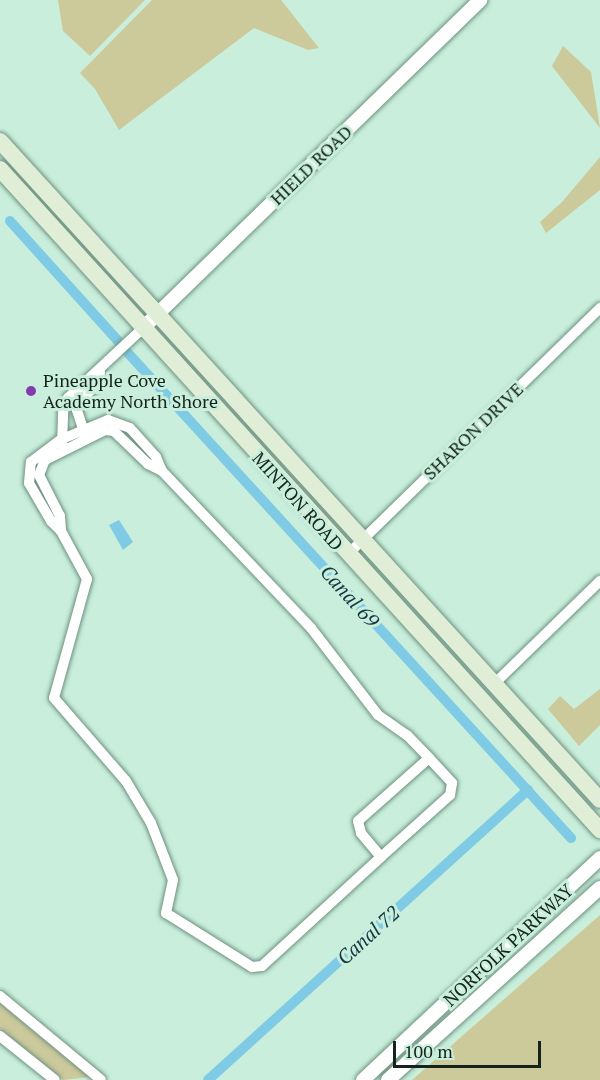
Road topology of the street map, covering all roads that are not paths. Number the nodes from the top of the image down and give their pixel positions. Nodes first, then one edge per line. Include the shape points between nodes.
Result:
1 (479, 0) edge
2 (0, 141) edge
3 (0, 169) edge
4 (24, 196) junction
5 (86, 237) junction
6 (600, 308) edge
7 (156, 316) junction
8 (142, 329) junction
9 (100, 372) junction
10 (85, 434) junction
11 (62, 445) junction
12 (361, 541) junction
13 (347, 555) junction
14 (600, 581) edge
15 (494, 684) junction
16 (429, 758) junction
17 (600, 800) edge
18 (600, 830) edge
19 (381, 857) junction
20 (600, 858) edge
21 (600, 888) edge
22 (0, 996) edge
23 (0, 1036) edge
24 (55, 1080) edge
25 (99, 1080) edge
26 (363, 1080) edge
27 (387, 1080) edge

1 - 7 street, HIELD ROAD
2 - 5 main road, MINTON ROAD
3 - 4 main road, MINTON ROAD
4 - 5 main road via 46,205 66,226
4 - 8 main road, MINTON ROAD
5 - 7 main road, MINTON ROAD
6 - 12 street, SHARON DRIVE
7 - 8 street, HIELD ROAD
7 - 12 main road, MINTON ROAD
8 - 9 street
8 - 13 main road, MINTON ROAD
9 - 10 street via 99,382 78,404
9 - 11 street via 92,374 68,398 63,411
10 - 11 street
10 - 16 street via 114,431 145,453 311,628 378,715 407,735
11 - 19 street via 38,453 28,471 29,483 49,508 87,579 54,698 126,781 151,823 173,880 166,913 252,968 262,966
12 - 13 street, SHARON DRIVE
12 - 15 main road, MINTON ROAD
13 - 18 main road, MINTON ROAD
14 - 15 street
15 - 17 main road, MINTON ROAD
16 - 19 street via 358,821 361,833
16 - 19 street via 452,783 450,795
20 - 26 street, NORFOLK PARKWAY
21 - 27 street, NORFOLK PARKWAY
22 - 25 street
23 - 24 street

